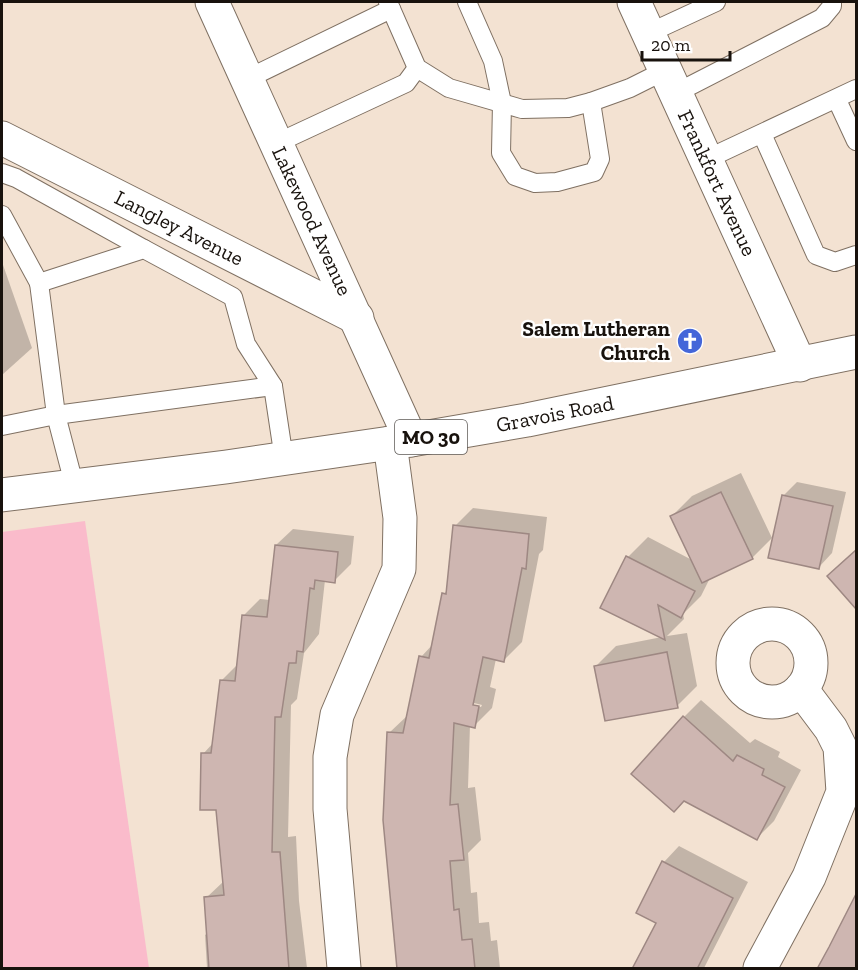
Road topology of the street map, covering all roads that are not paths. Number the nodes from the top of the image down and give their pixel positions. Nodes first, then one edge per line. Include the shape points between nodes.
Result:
1 (467, 2) edge
2 (634, 2) edge
3 (716, 2) edge
4 (832, 2) edge
5 (217, 3) edge
6 (390, 5) edge
7 (648, 33) junction
8 (417, 68) junction
9 (248, 80) junction
10 (671, 82) junction
11 (856, 89) edge
12 (837, 100) junction
13 (591, 102) junction
14 (502, 104) junction
15 (762, 134) junction
16 (2, 138) edge
17 (856, 141) edge
18 (277, 143) junction
19 (707, 159) junction
20 (2, 173) edge
21 (2, 215) edge
22 (144, 249) junction
23 (856, 255) edge
24 (39, 283) junction
25 (357, 318) junction
26 (856, 352) edge
27 (800, 365) junction
28 (273, 386) junction
29 (56, 415) junction
30 (2, 426) edge
31 (401, 442) junction
32 (284, 459) junction
33 (74, 484) junction
34 (2, 495) edge
35 (801, 689) dead end
36 (344, 969) edge
37 (760, 969) edge

1 - 14 lane via 493,61
2 - 7 street, Frankfort Avenue
3 - 7 lane
4 - 10 lane via 822,18
5 - 9 street, Lakewood Avenue
6 - 8 lane
6 - 9 lane
7 - 10 street, Frankfort Avenue
8 - 14 lane via 449,88
8 - 18 lane via 406,83
9 - 18 street, Lakewood Avenue
10 - 13 lane via 630,88
10 - 19 street, Frankfort Avenue
11 - 12 lane
12 - 15 lane
12 - 17 lane
13 - 14 lane via 568,108 522,109
13 - 14 lane via 600,159 594,172 557,182 535,183 515,176 501,153
15 - 19 lane
15 - 23 lane via 816,255 835,262
16 - 25 street, Langley Avenue
18 - 25 street, Lakewood Avenue
19 - 27 street, Frankfort Avenue
20 - 22 lane
21 - 24 lane
22 - 24 lane
22 - 28 lane via 233,297 246,344
24 - 29 lane
25 - 31 street, Lakewood Avenue
26 - 27 street, Gravois Road / MO 30
27 - 31 street, Gravois Road / MO 30
28 - 29 lane
28 - 32 lane
29 - 30 lane
29 - 33 lane
31 - 32 street, Gravois Road / MO 30
31 - 36 street, Lakewood Avenue via 399,569 337,715 330,757 330,809
32 - 33 street, Gravois Road / MO 30
33 - 34 street, Gravois Road / MO 30
35 - 37 street via 840,747 843,792 809,877

